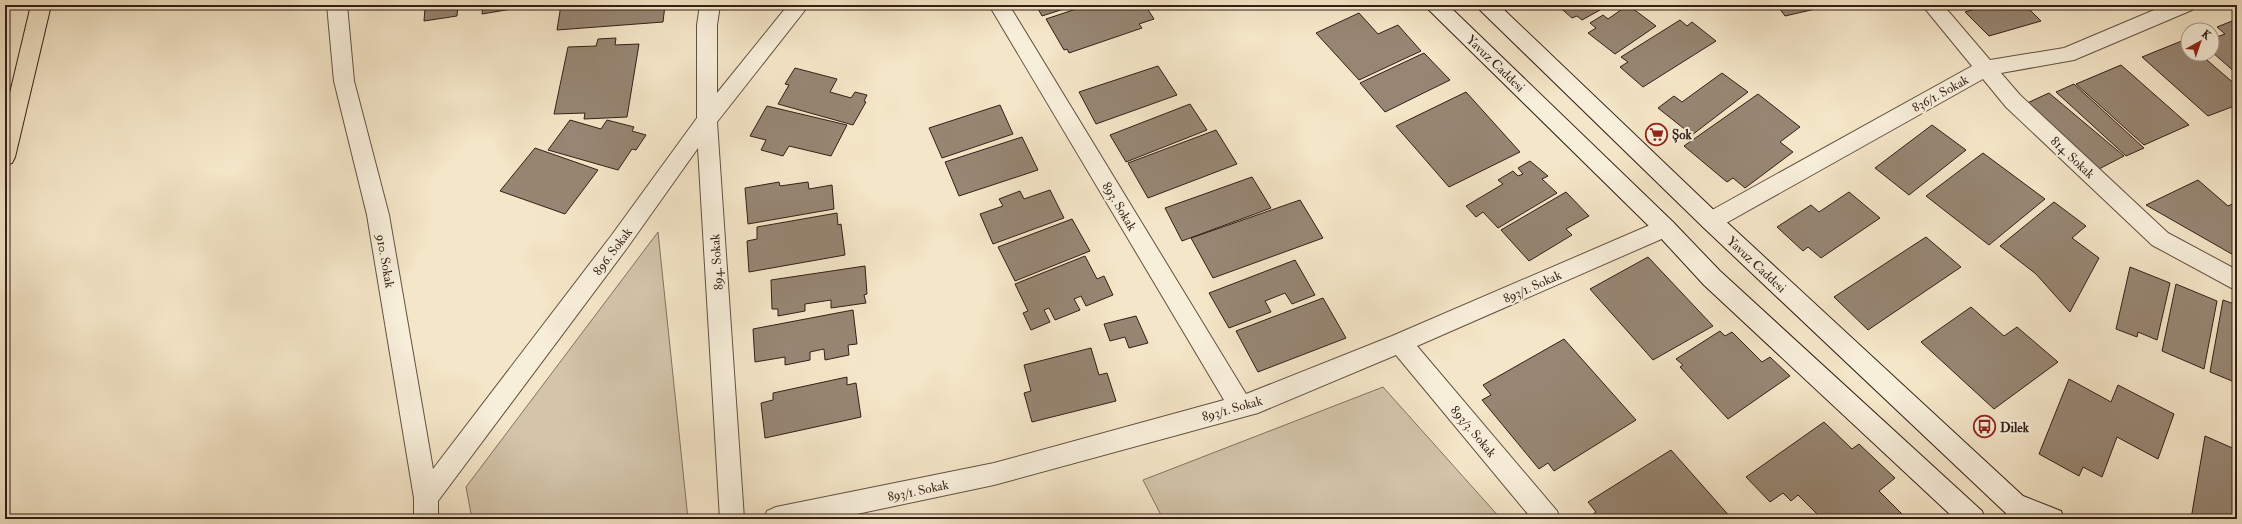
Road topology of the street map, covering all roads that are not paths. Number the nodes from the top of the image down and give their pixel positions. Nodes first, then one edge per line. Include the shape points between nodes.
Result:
1 (40, 5) edge
2 (337, 5) edge
3 (710, 5) edge
4 (799, 5) edge
5 (999, 5) edge
6 (1436, 5) edge
7 (1487, 5) edge
8 (1932, 5) edge
9 (2185, 5) edge
10 (1985, 68) junction
11 (707, 120) junction
12 (5, 157) edge
13 (1711, 221) junction
14 (1665, 228) junction
15 (2237, 281) edge
16 (1400, 344) junction
17 (1241, 407) junction
18 (426, 508) edge
19 (2022, 512) edge
20 (732, 519) edge
21 (776, 519) edge
22 (1548, 519) edge
23 (1973, 519) edge
24 (2052, 519) edge

1 - 12 highway
2 - 18 street, 910. Sokak via 344,81 378,215
3 - 11 street, 894. Sokak via 706,25
4 - 11 street, 896. Sokak
5 - 17 street, 893. Sokak
6 - 14 street, Yavuz Caddesi
7 - 13 street, Yavuz Caddesi
8 - 10 street, 814. Sokak
9 - 10 street, 836/1. Sokak via 2067,55
10 - 13 street, 836/1. Sokak
10 - 15 street, 814. Sokak via 2013,101 2160,239
11 - 18 street, 896. Sokak
11 - 20 street, 894. Sokak
13 - 19 street, Yavuz Caddesi
14 - 16 street, 893/1. Sokak
14 - 23 street, Yavuz Caddesi via 1712,278
16 - 17 street, 893/1. Sokak
16 - 22 street, 893/3. Sokak
17 - 21 street, 893/1. Sokak via 994,474
19 - 24 street

